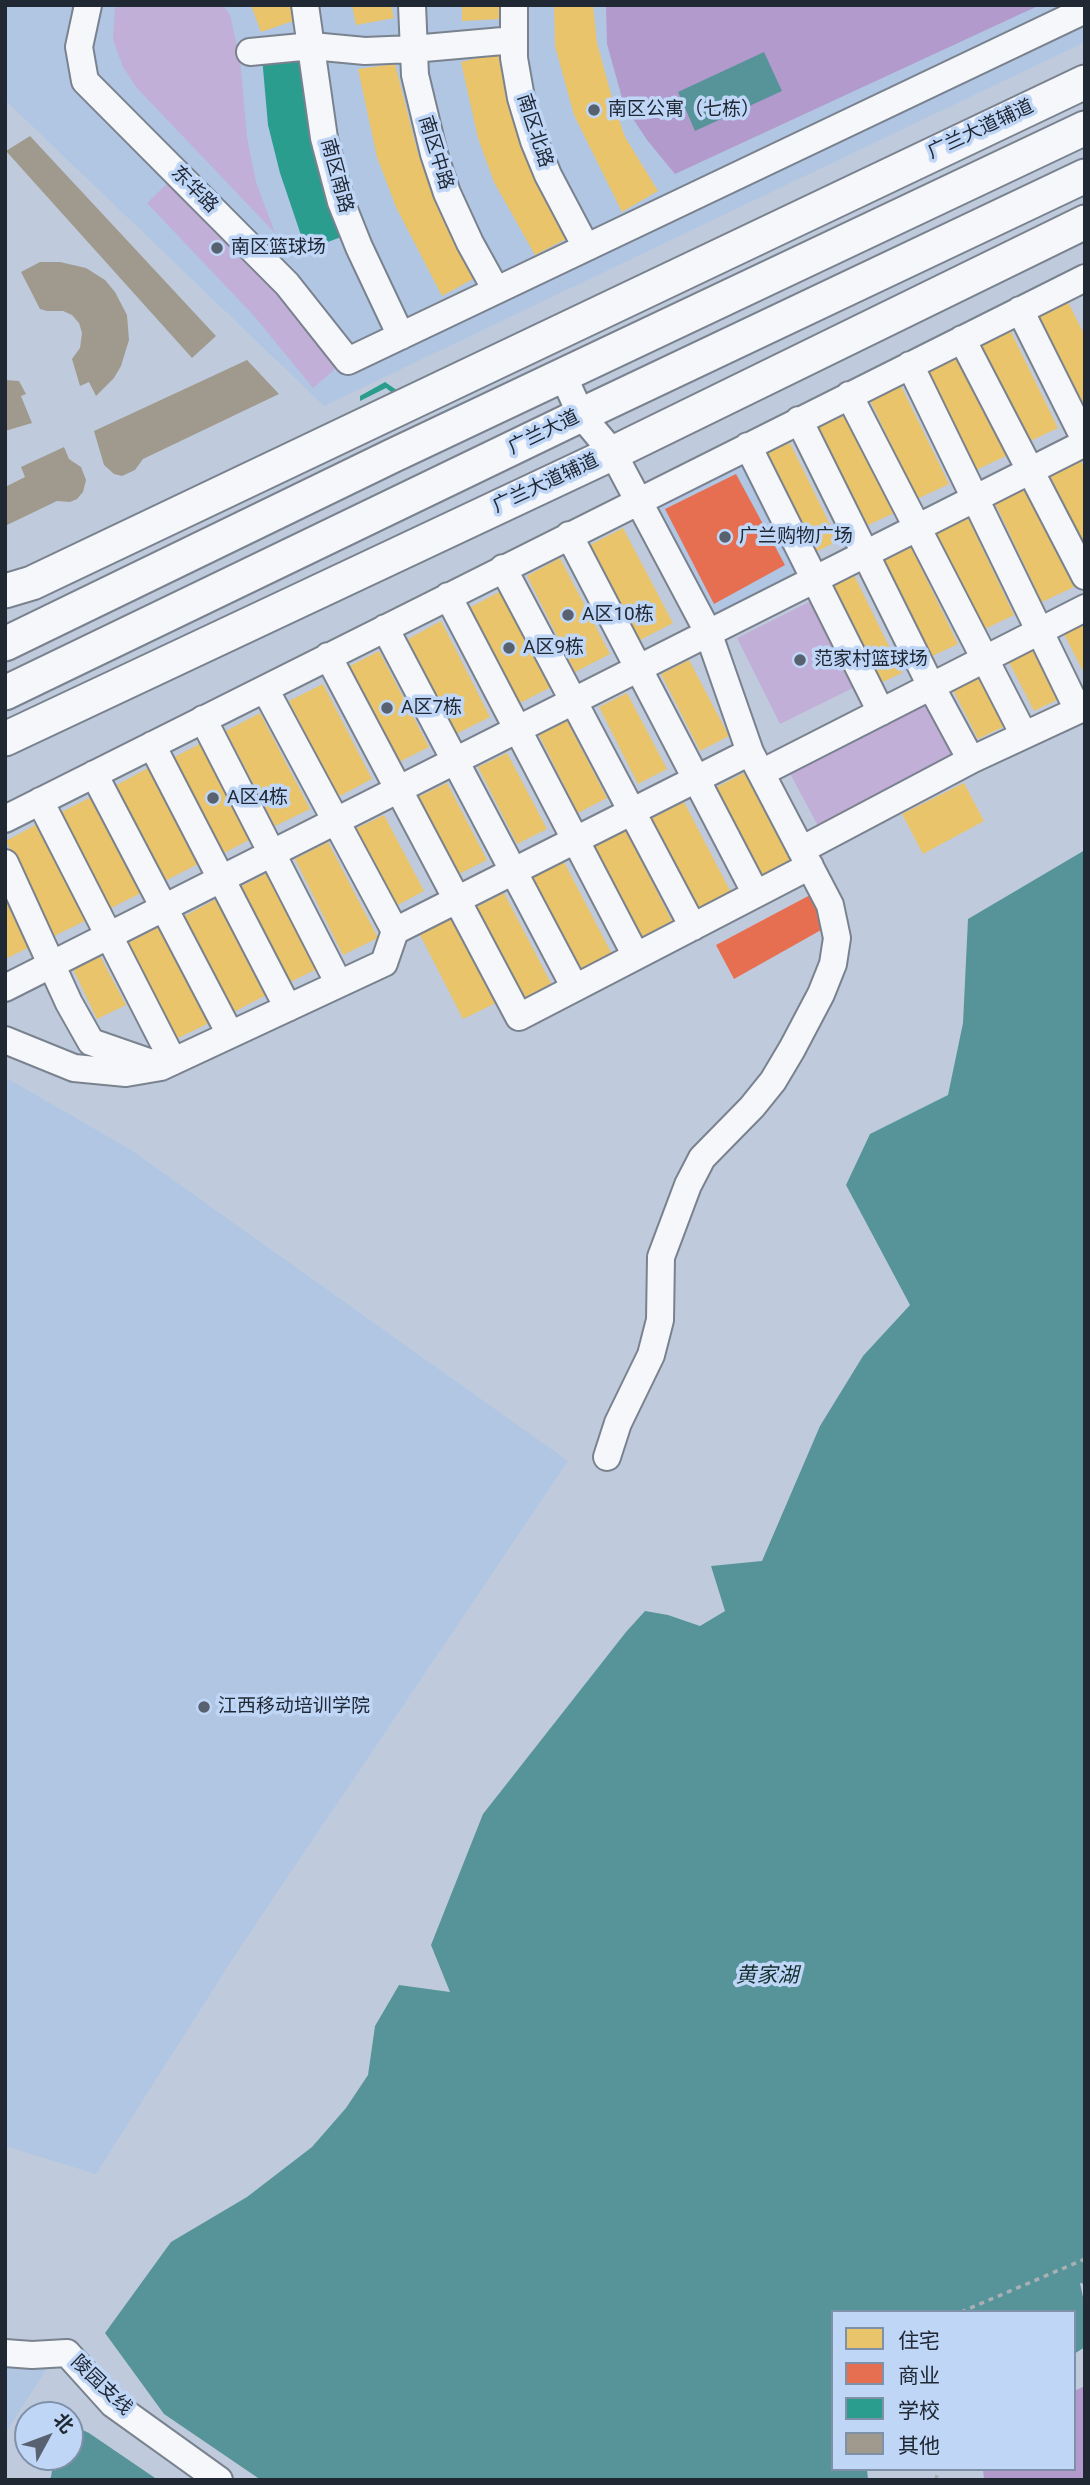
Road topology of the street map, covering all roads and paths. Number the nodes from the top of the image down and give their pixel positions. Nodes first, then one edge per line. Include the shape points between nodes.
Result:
1 (88, 5) edge
2 (305, 5) edge
3 (412, 5) edge
4 (513, 5) edge
5 (1085, 9) edge
6 (514, 40) junction
7 (312, 46) junction
8 (413, 49) junction
9 (250, 52) dead end
10 (1085, 82) edge
11 (1085, 128) edge
12 (1085, 176) edge
13 (1085, 222) edge
14 (586, 247) junction
15 (1082, 286) edge
16 (496, 290) junction
17 (1020, 310) junction
18 (401, 336) junction
19 (962, 339) junction
20 (910, 365) junction
21 (563, 375) junction
22 (849, 396) junction
23 (581, 415) junction
24 (799, 420) junction
25 (1085, 441) edge
26 (748, 446) junction
27 (612, 453) junction
28 (1031, 470) junction
29 (975, 498) junction
30 (638, 500) junction
31 (918, 527) junction
32 (569, 535) junction
33 (865, 553) junction
34 (503, 568) junction
35 (1085, 576) edge
36 (814, 579) junction
37 (5, 591) edge
38 (448, 596) junction
39 (1085, 608) edge
40 (385, 628) junction
41 (1040, 631) junction
42 (708, 632) junction
43 (5, 643) edge
44 (328, 656) junction
45 (985, 659) junction
46 (639, 667) junction
47 (931, 686) junction
48 (265, 689) junction
49 (5, 693) edge
50 (573, 701) junction
51 (1081, 708) edge
52 (881, 712) junction
53 (203, 719) junction
54 (517, 729) junction
55 (1024, 735) junction
56 (5, 739) edge
57 (152, 745) junction
58 (971, 760) junction
59 (455, 761) junction
60 (756, 762) junction
61 (94, 774) junction
62 (696, 779) junction
63 (398, 789) junction
64 (40, 802) junction
65 (632, 811) junction
66 (5, 819) edge
67 (336, 821) junction
68 (575, 840) junction
69 (271, 854) junction
70 (806, 858) junction
71 (5, 863) edge
72 (513, 872) junction
73 (221, 879) junction
74 (756, 894) junction
75 (457, 900) junction
76 (164, 908) junction
77 (693, 927) junction
78 (395, 931) junction
79 (109, 936) junction
80 (636, 957) junction
81 (52, 965) junction
82 (339, 984) junction
83 (5, 988) edge
84 (575, 988) junction
85 (288, 1008) junction
86 (230, 1034) junction
87 (5, 1040) edge
88 (167, 1064) junction
89 (607, 1457) dead end
90 (1085, 2259) edge
91 (966, 2310) edge
92 (5, 2353) edge
93 (219, 2480) edge

1 - 18 street, 东华路 via 79,47 85,81 287,284 348,361
2 - 7 street, 南区南路
3 - 8 street, 南区中路
4 - 6 street, 南区北路
5 - 14 street
6 - 8 street
6 - 14 street, 南区北路 via 521,98 534,141
7 - 8 street
7 - 9 street
7 - 18 street, 南区南路 via 324,138 341,202
8 - 16 street, 南区中路 via 423,115 447,193
10 - 37 main road, 广兰大道辅道 via 32,583
11 - 21 main road
12 - 23 main road, 广兰大道
13 - 27 main road, 广兰大道辅道
14 - 16 street
15 - 17 street
16 - 18 street
17 - 19 street
17 - 25 street
19 - 20 street
19 - 28 street
20 - 22 street
20 - 29 street
21 - 23 street
21 - 43 main road
22 - 24 street
22 - 31 street
23 - 27 street
23 - 49 main road, 广兰大道
24 - 26 street
24 - 33 street
25 - 28 street
26 - 30 street
26 - 36 street
27 - 30 street
27 - 56 main road, 广兰大道辅道
28 - 29 street
28 - 35 street
29 - 31 street
29 - 41 street
30 - 32 street
30 - 42 street
31 - 33 street
31 - 45 street
32 - 34 street
32 - 46 street
33 - 36 street
33 - 47 street
34 - 38 street
34 - 50 street
36 - 42 street
36 - 52 street
38 - 40 street
38 - 54 street
39 - 41 street
40 - 44 street
40 - 59 street
41 - 45 street
41 - 51 street
42 - 46 street
42 - 60 street
44 - 48 street
44 - 63 street
45 - 47 street
45 - 55 street
46 - 50 street
46 - 62 street
47 - 52 street
47 - 58 street
48 - 53 street
48 - 67 street
50 - 54 street
50 - 65 street
51 - 55 street
52 - 60 street
53 - 57 street
53 - 69 street
54 - 59 street
54 - 68 street
55 - 58 street
57 - 61 street
57 - 73 street
58 - 70 street
59 - 63 street
59 - 72 street
60 - 62 street
60 - 70 street
61 - 64 street
61 - 76 street
62 - 65 street
62 - 74 street
63 - 67 street
63 - 75 street
64 - 66 street
64 - 79 street
65 - 68 street
65 - 77 street
67 - 69 street
67 - 78 street
68 - 72 street
68 - 80 street
69 - 73 street
69 - 82 street
70 - 74 street
70 - 89 street via 830,905 837,938 833,964 772,1081 702,1158 688,1185 661,1257 660,1320 652,1355 618,1423
71 - 81 street
72 - 75 street
72 - 84 street
73 - 76 street
73 - 85 street
74 - 77 street
75 - 78 street
75 - 84 street via 519,1017
76 - 79 street
76 - 86 street
77 - 80 street
78 - 82 street via 384,963
79 - 81 street
79 - 88 street
80 - 84 street
81 - 83 street
81 - 88 street via 91,1042
82 - 85 street
85 - 86 street
86 - 88 street
87 - 88 street via 74,1068 127,1073
90 - 91 path
92 - 93 street, 陵园支线 via 67,2353 113,2404

